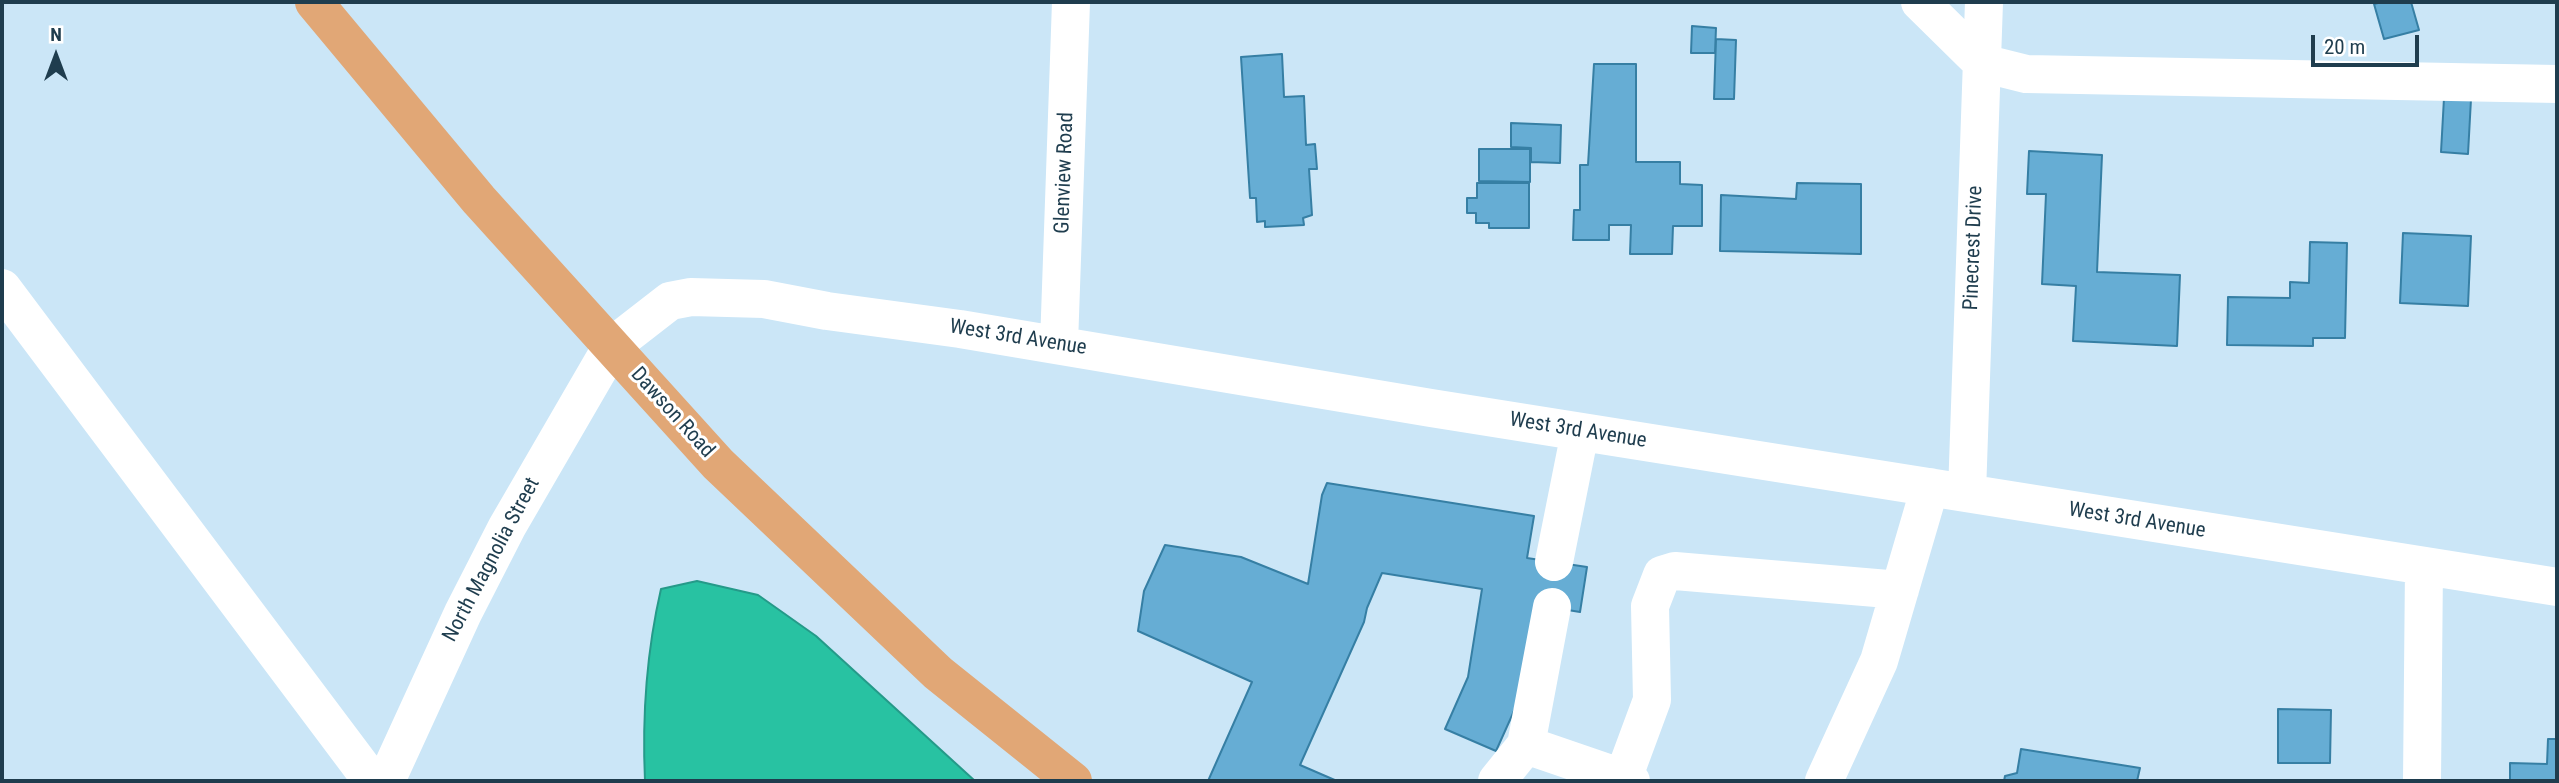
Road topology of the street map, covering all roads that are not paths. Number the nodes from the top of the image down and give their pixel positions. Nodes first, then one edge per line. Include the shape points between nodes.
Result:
1 (314, 2) edge
2 (1071, 2) edge
3 (1920, 2) edge
4 (1984, 2) edge
5 (1982, 63) junction
6 (2557, 84) edge
7 (2, 288) edge
8 (1059, 344) junction
9 (612, 346) junction
10 (1580, 432) junction
11 (1949, 490) junction
12 (1554, 562) dead end
13 (2424, 566) junction
14 (2557, 587) edge
15 (1900, 590) junction
16 (1552, 607) dead end
17 (1526, 745) junction
18 (1626, 780) edge
19 (372, 781) edge
20 (386, 781) edge
21 (1073, 781) edge
22 (1497, 781) edge
23 (1824, 781) edge
24 (2422, 781) edge

1 - 9 main road, Dawson Road via 479,200
2 - 8 street, Glenview Road
3 - 5 street
4 - 5 street, Pinecrest Drive
5 - 6 street via 2026,74
5 - 11 street, Pinecrest Drive
7 - 19 street
8 - 9 street, West 3rd Avenue via 764,299 691,297 670,301
8 - 10 street, West 3rd Avenue
9 - 20 street, North Magnolia Street via 507,527
9 - 21 main road, Dawson Road via 718,464 938,673
10 - 11 street, West 3rd Avenue
10 - 12 street
11 - 13 street, West 3rd Avenue
11 - 15 street, Pinecrest Drive
13 - 14 street, West 3rd Avenue
13 - 24 street
15 - 18 street via 1675,571 1662,575 1650,606 1652,701
15 - 23 street, Pinecrest Drive via 1879,660
16 - 17 street
17 - 18 street
17 - 22 street

